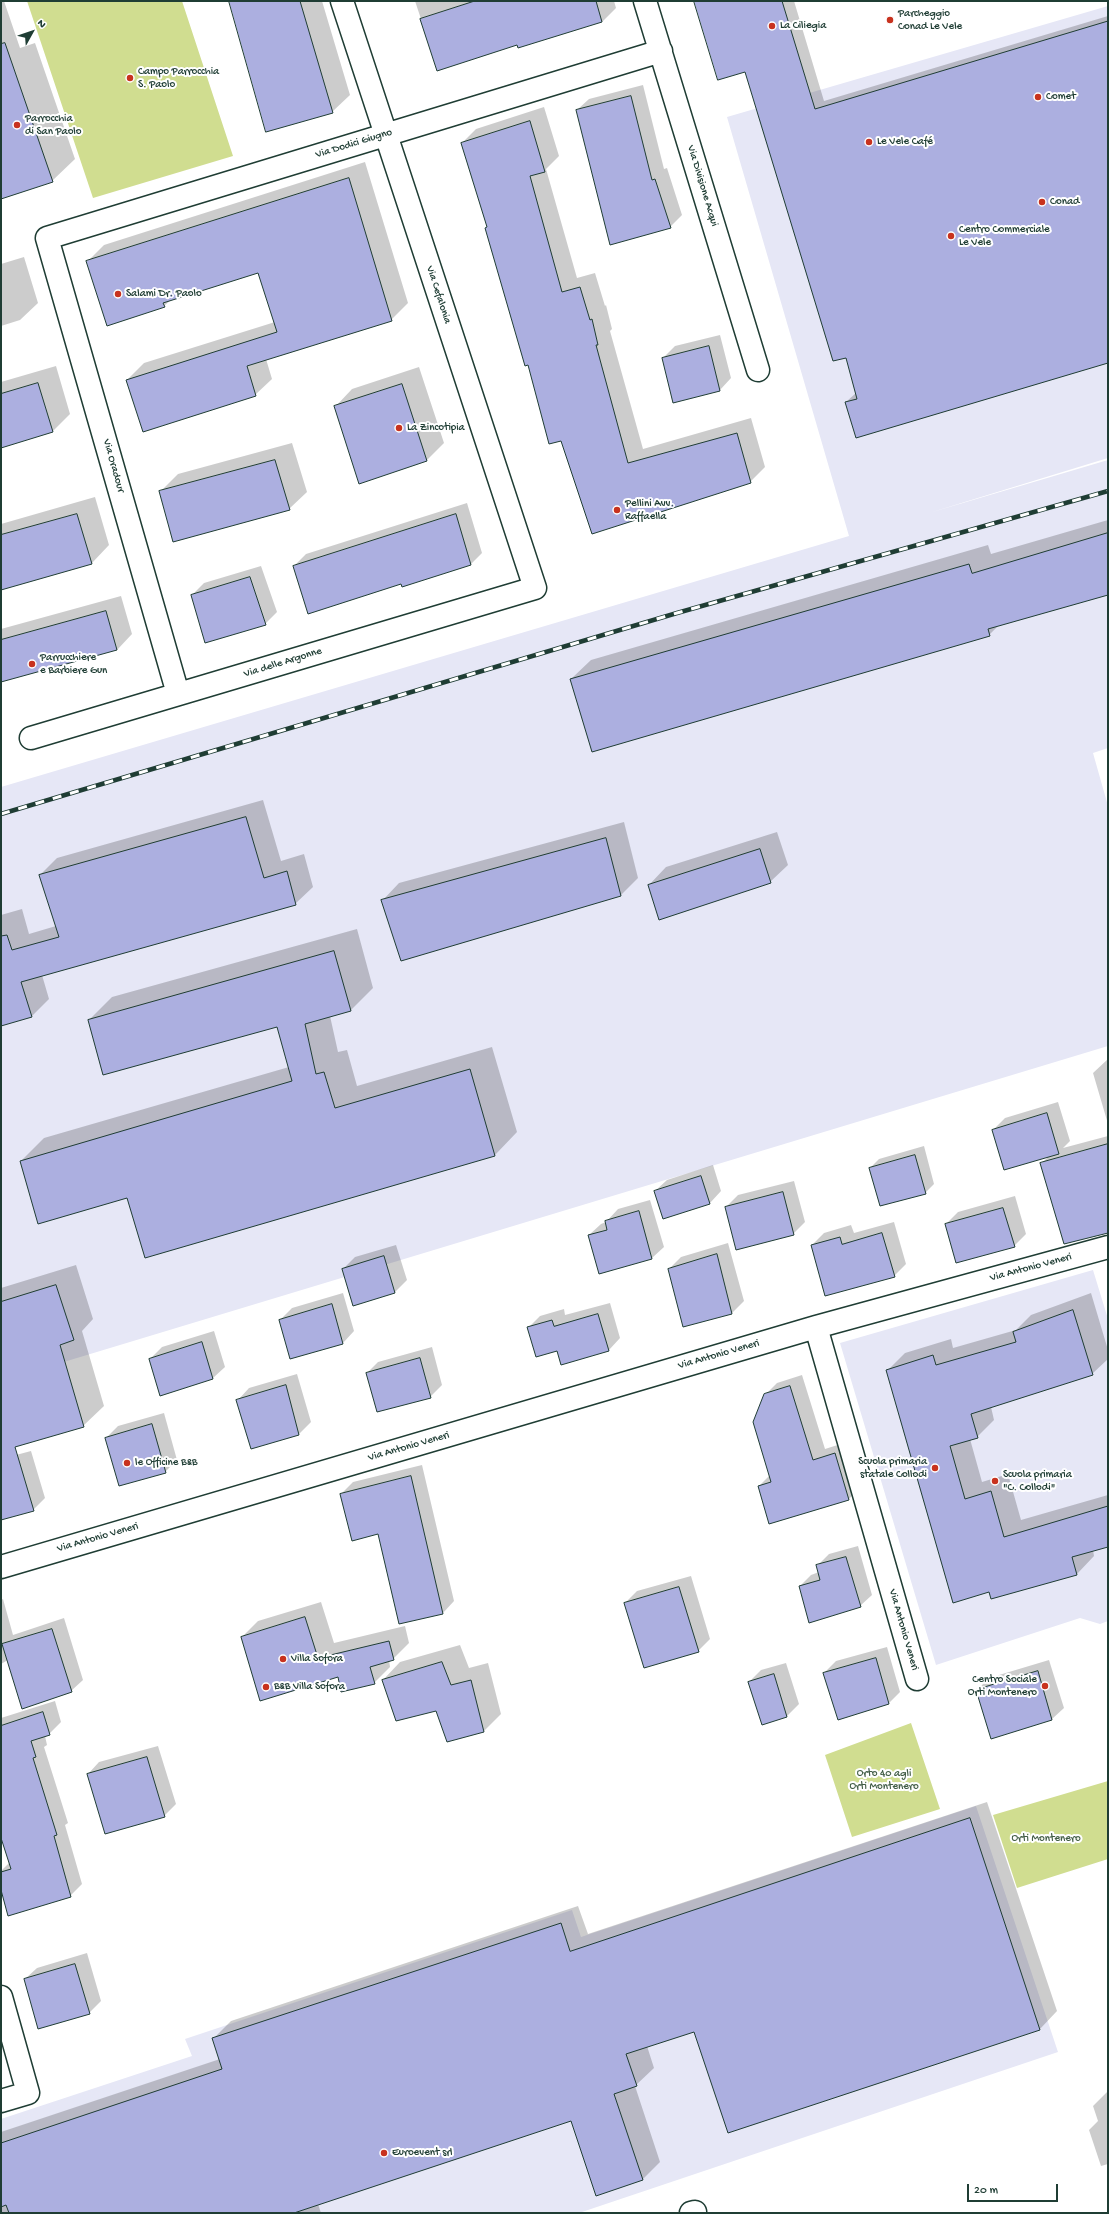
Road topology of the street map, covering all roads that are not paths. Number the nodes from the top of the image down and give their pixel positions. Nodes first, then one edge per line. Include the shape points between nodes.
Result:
1 (342, 1) edge
2 (645, 1) edge
3 (661, 51) junction
4 (386, 135) junction
5 (47, 238) joint
6 (758, 370) dead end
7 (534, 588) joint
8 (178, 694) junction
9 (31, 738) dead end
10 (1108, 1247) edge
11 (816, 1327) junction
12 (1, 1567) edge
13 (917, 1679) dead end
14 (1, 1997) edge
15 (1, 2101) edge

1 - 4 street, Via Cefalonia
2 - 3 street, Via Divisione Acqui
3 - 4 street, Via Dodici Giugno
3 - 6 street, Via Divisione Acqui
4 - 5 street, Via Dodici Giugno
4 - 7 street, Via Cefalonia
5 - 8 street, Via Oradour
7 - 8 street, Via delle Argonne
8 - 9 street, Via delle Argonne
10 - 11 street, Via Antonio Veneri
11 - 12 street, Via Antonio Veneri
11 - 13 street, Via Antonio Veneri
14 - 15 street via 28,2093

